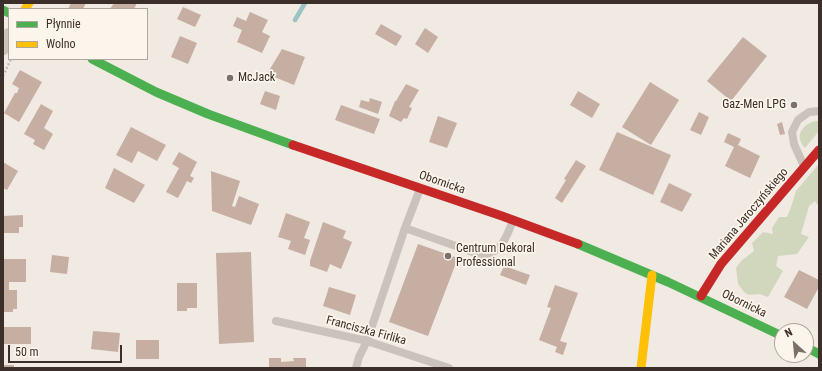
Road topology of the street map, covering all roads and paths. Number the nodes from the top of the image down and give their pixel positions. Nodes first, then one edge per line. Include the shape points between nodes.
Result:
1 (8, 38) edge
2 (3, 47) edge
3 (11, 60) edge
4 (94, 60) edge
5 (3, 76) edge
6 (819, 111) edge
7 (819, 150) edge
8 (805, 167) junction
9 (420, 189) junction
10 (513, 221) junction
11 (405, 228) junction
12 (652, 274) junction
13 (701, 296) junction
14 (276, 321) dead end
15 (774, 332) edge
16 (367, 341) junction
17 (356, 368) edge
18 (449, 368) edge
19 (641, 368) edge

1 - 2 street
3 - 5 path
4 - 9 main road, Obornicka via 156,92 208,114
6 - 8 lane via 809,112 798,120 792,132 794,144
7 - 8 main road, Mariana Jaroczyńskiego
8 - 13 main road, Mariana Jaroczyńskiego via 721,264
9 - 10 main road, Obornicka
9 - 11 lane
10 - 11 lane via 499,248 481,255
10 - 12 main road, Obornicka
11 - 16 lane
12 - 13 main road, Obornicka
12 - 19 main road
13 - 15 main road, Obornicka
14 - 16 lane, Franciszka Firlika
16 - 17 lane
16 - 18 lane, Franciszka Firlika

